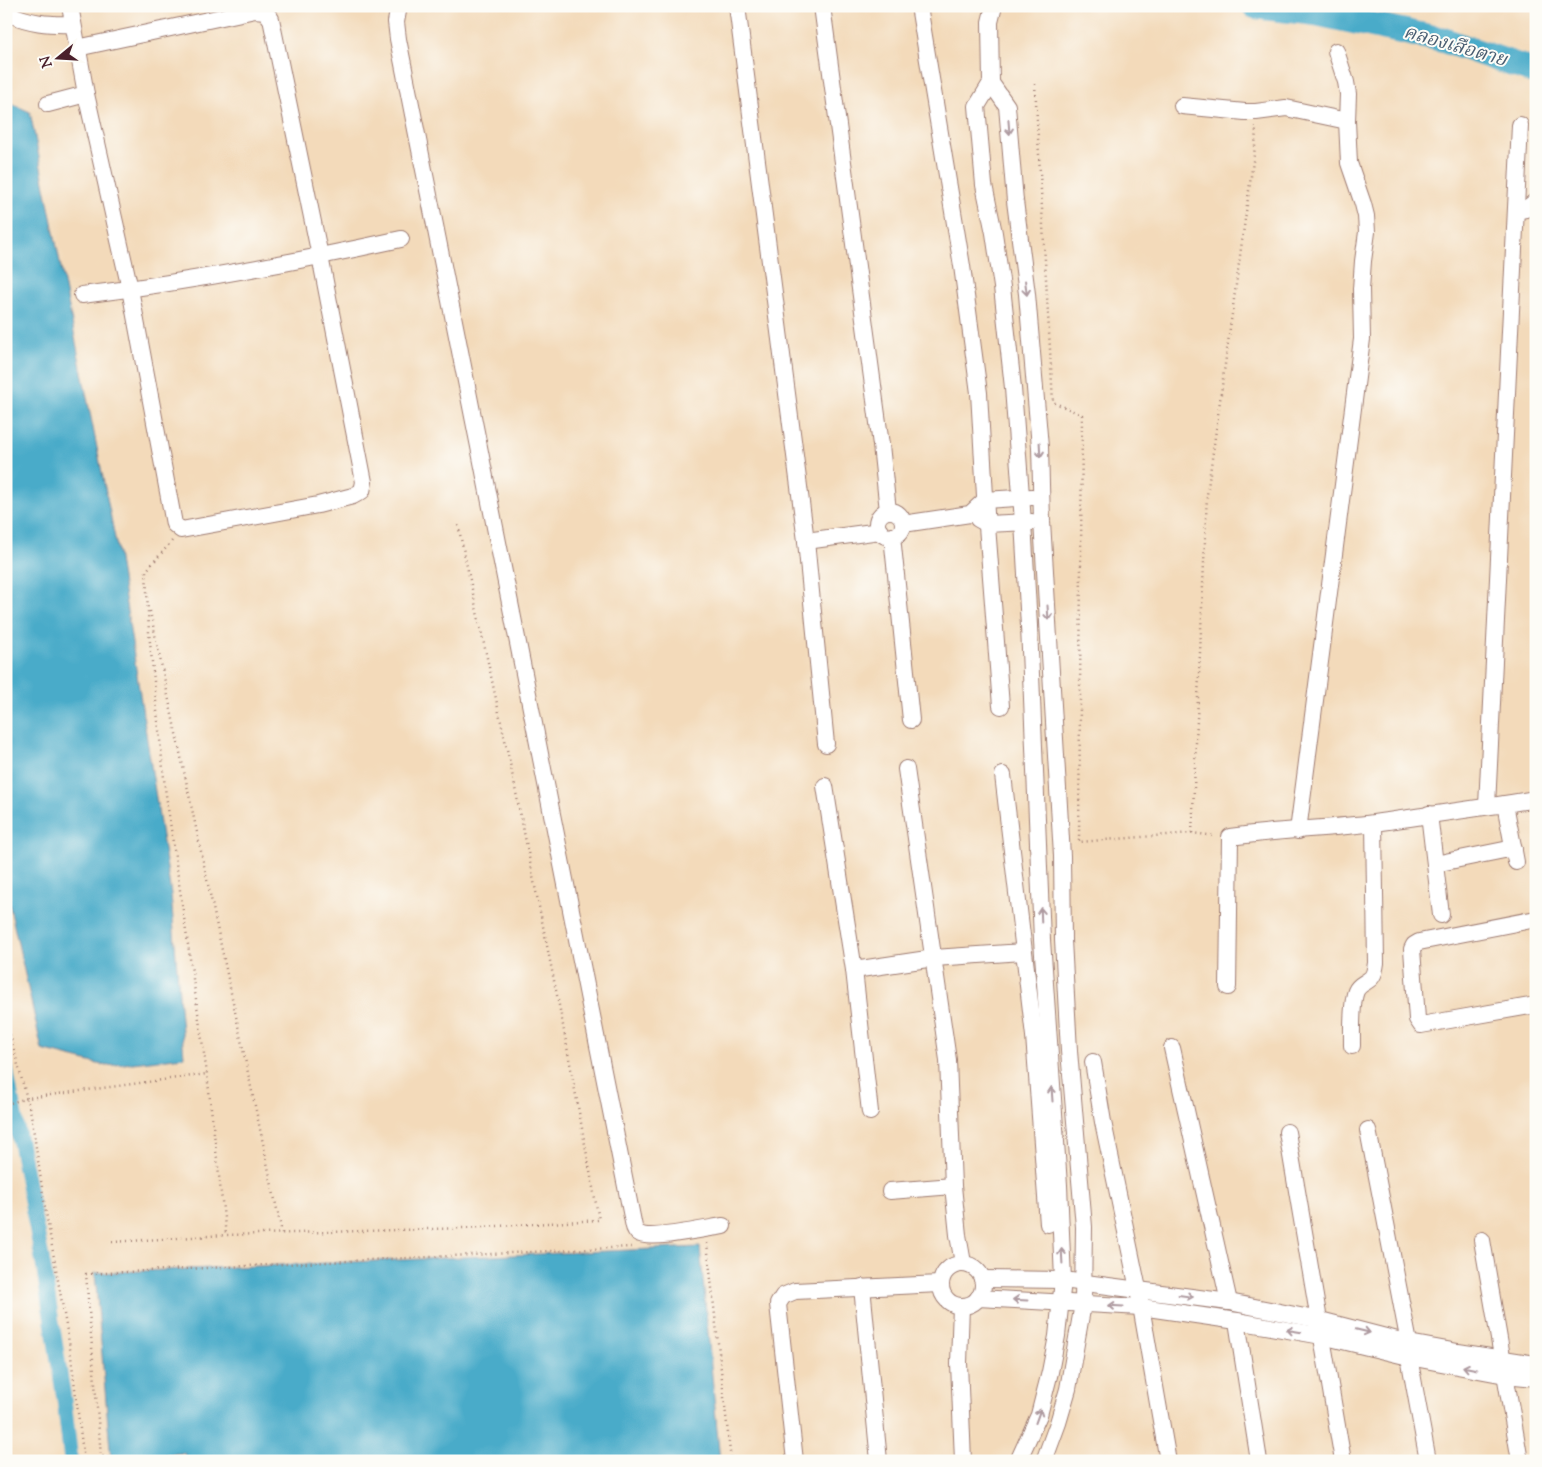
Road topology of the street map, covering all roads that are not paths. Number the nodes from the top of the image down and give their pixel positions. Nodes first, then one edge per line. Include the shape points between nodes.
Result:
1 (70, 6) edge
2 (399, 6) edge
3 (736, 6) edge
4 (822, 6) edge
5 (918, 6) edge
6 (6, 13) edge
7 (992, 14) edge
8 (73, 24) junction
9 (77, 48) junction
10 (1336, 50) dead end
11 (992, 83) junction
12 (86, 94) junction
13 (48, 104) dead end
14 (1182, 106) dead end
15 (1347, 121) junction
16 (1520, 125) dead end
17 (1015, 201) junction
18 (1536, 202) edge
19 (988, 203) junction
20 (1516, 211) junction
21 (401, 239) dead end
22 (320, 256) junction
23 (130, 289) junction
24 (82, 295) dead end
25 (1021, 497) junction
26 (1041, 497) junction
27 (986, 500) junction
28 (888, 511) junction
29 (970, 514) junction
30 (1042, 521) junction
31 (1023, 522) junction
32 (903, 524) junction
33 (987, 524) junction
34 (886, 534) junction
35 (806, 542) junction
36 (1001, 706) dead end
37 (911, 720) dead end
38 (826, 744) dead end
39 (906, 770) dead end
40 (1003, 775) dead end
41 (825, 786) dead end
42 (1536, 798) edge
43 (1505, 804) junction
44 (1487, 806) junction
45 (1429, 814) junction
46 (1374, 822) junction
47 (1298, 831) junction
48 (1436, 864) junction
49 (1441, 915) dead end
50 (1536, 919) edge
51 (1042, 940) junction
52 (1063, 940) junction
53 (1023, 952) junction
54 (934, 958) junction
55 (854, 970) junction
56 (1228, 987) dead end
57 (1536, 1004) edge
58 (1352, 1046) dead end
59 (1172, 1048) dead end
60 (1093, 1062) dead end
61 (870, 1112) dead end
62 (1368, 1130) dead end
63 (1287, 1132) dead end
64 (953, 1186) junction
65 (890, 1191) dead end
66 (1048, 1224) dead end
67 (723, 1226) dead end
68 (1482, 1240) dead end
69 (963, 1263) junction
70 (982, 1279) junction
71 (1063, 1280) junction
72 (1084, 1282) junction
73 (940, 1284) junction
74 (862, 1287) junction
75 (1138, 1289) junction
76 (978, 1298) junction
77 (1062, 1302) junction
78 (1229, 1302) junction
79 (1083, 1304) junction
80 (961, 1306) junction
81 (1141, 1307) junction
82 (1237, 1321) junction
83 (1321, 1328) junction
84 (1410, 1350) junction
85 (1536, 1364) edge
86 (1503, 1367) junction
87 (1536, 1378) edge
88 (796, 1461) edge
89 (879, 1461) edge
90 (963, 1461) edge
91 (1018, 1461) edge
92 (1044, 1461) edge
93 (1168, 1461) edge
94 (1259, 1461) edge
95 (1343, 1461) edge
96 (1428, 1461) edge
97 (1520, 1461) edge

1 - 8 street
2 - 67 street via 396,22 400,48 634,1227 642,1235 661,1236
3 - 35 street
4 - 28 street
5 - 27 street via 971,328
6 - 8 street via 48,25
7 - 11 street
8 - 9 street
9 - 12 street
9 - 22 street via 255,10 265,11 271,18
10 - 15 street via 1348,94
11 -> 17 street via 1008,106
11 - 19 street via 977,106
12 - 13 street
12 - 23 street
14 - 15 street via 1256,112 1286,108
15 - 47 street via 1350,163 1366,216 1361,289 1362,338
16 - 20 street
17 - 19 street
17 -> 26 street via 1027,294
18 - 20 street
19 - 25 street via 1002,287
20 - 44 street
21 - 22 street
22 - 23 street
22 - 23 street via 364,482 362,491 318,505 181,530 174,524 170,511
23 - 24 street
25 - 26 street
25 - 27 street
25 - 31 street
26 - 30 street
27 - 29 street
27 - 33 street
28 - 32 street via 899,514
28 - 34 street via 879,518 878,525
29 - 32 street
29 - 33 street
30 - 31 street
30 -> 52 street via 1062,856
31 - 33 street
51 -> 31 street
32 - 34 street via 899,532
33 - 36 street
34 - 35 street
34 - 37 street
35 - 38 street
39 - 54 street
40 - 53 street
41 - 55 street
42 - 43 street
43 - 44 street
43 - 48 street via 1515,855
44 - 45 street
45 - 46 street
45 - 48 street
46 - 47 street
46 - 58 street via 1376,963 1371,978 1356,991
47 - 56 street via 1230,837
48 - 49 street
50 - 57 street via 1419,942 1412,949 1417,1019 1421,1025
51 - 52 street
71 -> 51 street
52 - 72 street via 1084,1227
53 - 54 street
53 - 66 street via 1034,1036
54 - 55 street
54 - 64 street via 948,1060
55 - 61 street
59 - 78 street
60 - 75 street
62 - 84 street
63 - 83 street
64 - 65 street
64 - 69 street
68 - 86 street
69 - 70 street via 975,1268
69 - 73 street via 945,1271
70 - 71 street
70 - 76 street via 982,1292
71 - 72 street
71 - 77 street
72 - 75 street
72 - 79 street
73 - 74 street
73 - 80 street via 946,1299
74 - 88 street via 795,1291 783,1296 778,1304
74 - 89 street
75 -> 78 street
75 - 81 street
77 -> 76 street
76 - 80 street
77 - 79 street
91 -> 77 street via 1039,1415
78 - 83 street
81 -> 79 street
79 - 92 street via 1068,1388
80 - 90 street via 958,1363
81 - 82 street
81 - 93 street
83 -> 82 street
82 - 94 street
83 - 84 street
83 - 95 street
84 - 86 street
84 - 96 street
85 - 86 street
86 - 87 street
86 - 97 street

